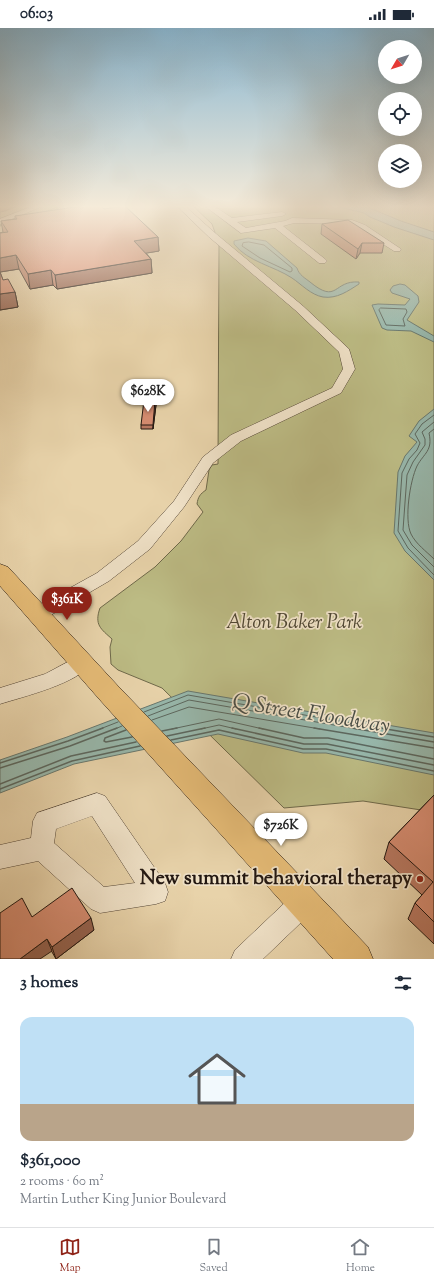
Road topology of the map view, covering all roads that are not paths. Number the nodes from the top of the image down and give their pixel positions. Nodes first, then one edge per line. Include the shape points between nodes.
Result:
1 (229, 249) edge
2 (306, 249) edge
3 (322, 262) dead end
4 (0, 572) edge
5 (38, 614) junction
6 (81, 663) junction
7 (0, 696) edge
8 (42, 848) junction
9 (0, 857) edge
10 (303, 903) junction
11 (244, 959) edge
12 (356, 959) edge

1 - 5 street via 345,351 349,369 337,390 236,438 208,460 180,504 144,545 103,577
2 - 3 street
4 - 5 main road
5 - 6 main road
6 - 7 street via 51,680
6 - 10 main road
8 - 8 street via 100,900 156,892 97,804 45,820
8 - 9 street
10 - 11 street
10 - 12 main road

